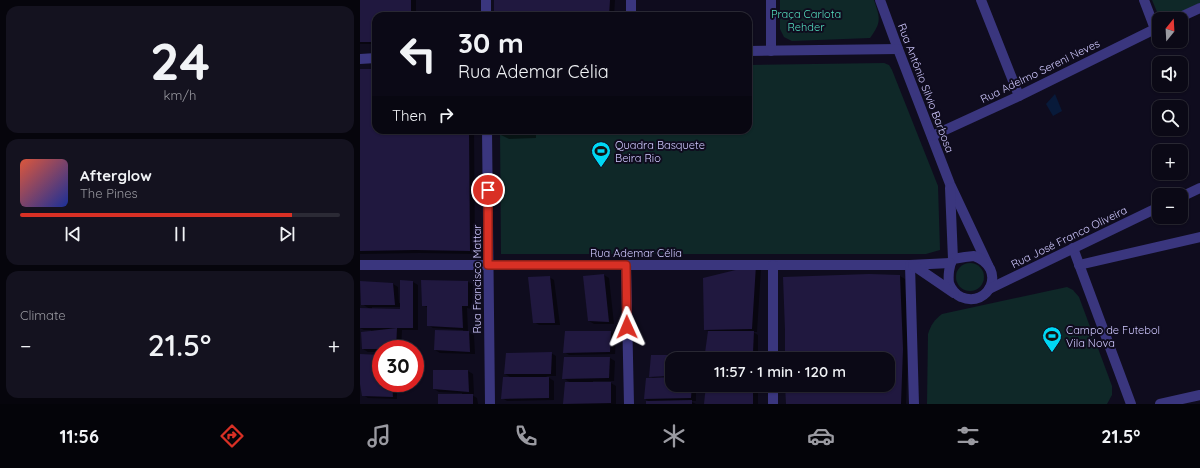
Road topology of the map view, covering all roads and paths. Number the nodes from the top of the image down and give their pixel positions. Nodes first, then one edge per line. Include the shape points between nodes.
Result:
1 (486, 0) edge
2 (631, 0) edge
3 (771, 0) edge
4 (880, 0) edge
5 (981, 0) edge
6 (1144, 0) edge
7 (1200, 8) edge
8 (486, 12) edge
9 (631, 12) edge
10 (1188, 14) edge
11 (1152, 17) edge
12 (1152, 30) edge
13 (898, 49) junction
14 (752, 51) edge
15 (771, 51) junction
16 (372, 58) edge
17 (360, 59) edge
18 (1019, 96) junction
19 (487, 134) edge
20 (932, 136) junction
21 (950, 184) junction
22 (1200, 188) edge
23 (1188, 194) edge
24 (1152, 210) edge
25 (1200, 237) edge
26 (1073, 248) junction
27 (952, 261) junction
28 (360, 265) edge
29 (488, 265) junction
30 (626, 265) junction
31 (773, 265) junction
32 (912, 265) junction
33 (988, 265) junction
34 (1079, 265) junction
35 (989, 289) junction
36 (960, 297) junction
37 (773, 352) edge
38 (773, 392) edge
39 (1200, 395) edge
40 (490, 404) edge
41 (629, 404) edge
42 (773, 404) edge
43 (914, 404) edge
44 (1132, 404) edge
45 (1160, 404) edge

1 - 8 street
2 - 9 street
3 - 15 street
4 - 13 street, Rua Antônio Silvio Barbosa
5 - 18 street
6 - 11 street
7 - 10 street
12 - 18 street, Rua Adelmo Sereni Neves
13 - 15 street
13 - 20 street, Rua Antônio Silvio Barbosa
14 - 15 street
16 - 17 street
18 - 20 street, Rua Adelmo Sereni Neves
19 - 29 street, Rua Francisco Mattar
20 - 21 street, Rua Antônio Silvio Barbosa
21 - 27 street
21 - 33 street
22 - 23 street
24 - 26 street, Rua José Franco Oliveira
25 - 34 street
26 - 34 street
26 - 35 street, Rua José Franco Oliveira
27 - 32 street, Rua Ademar Célia
27 - 33 street via 974,256
27 - 36 street via 950,283 953,291
28 - 29 street, Rua Ademar Célia
29 - 30 street, Rua Ademar Célia
29 - 40 street, Rua Francisco Mattar
30 - 31 street, Rua Ademar Célia
30 - 41 street
31 - 32 street, Rua Ademar Célia
31 - 37 street
32 - 36 street
32 - 43 street
33 - 35 street via 992,272
34 - 44 street
35 - 36 street via 976,299
38 - 42 street
39 - 45 street

